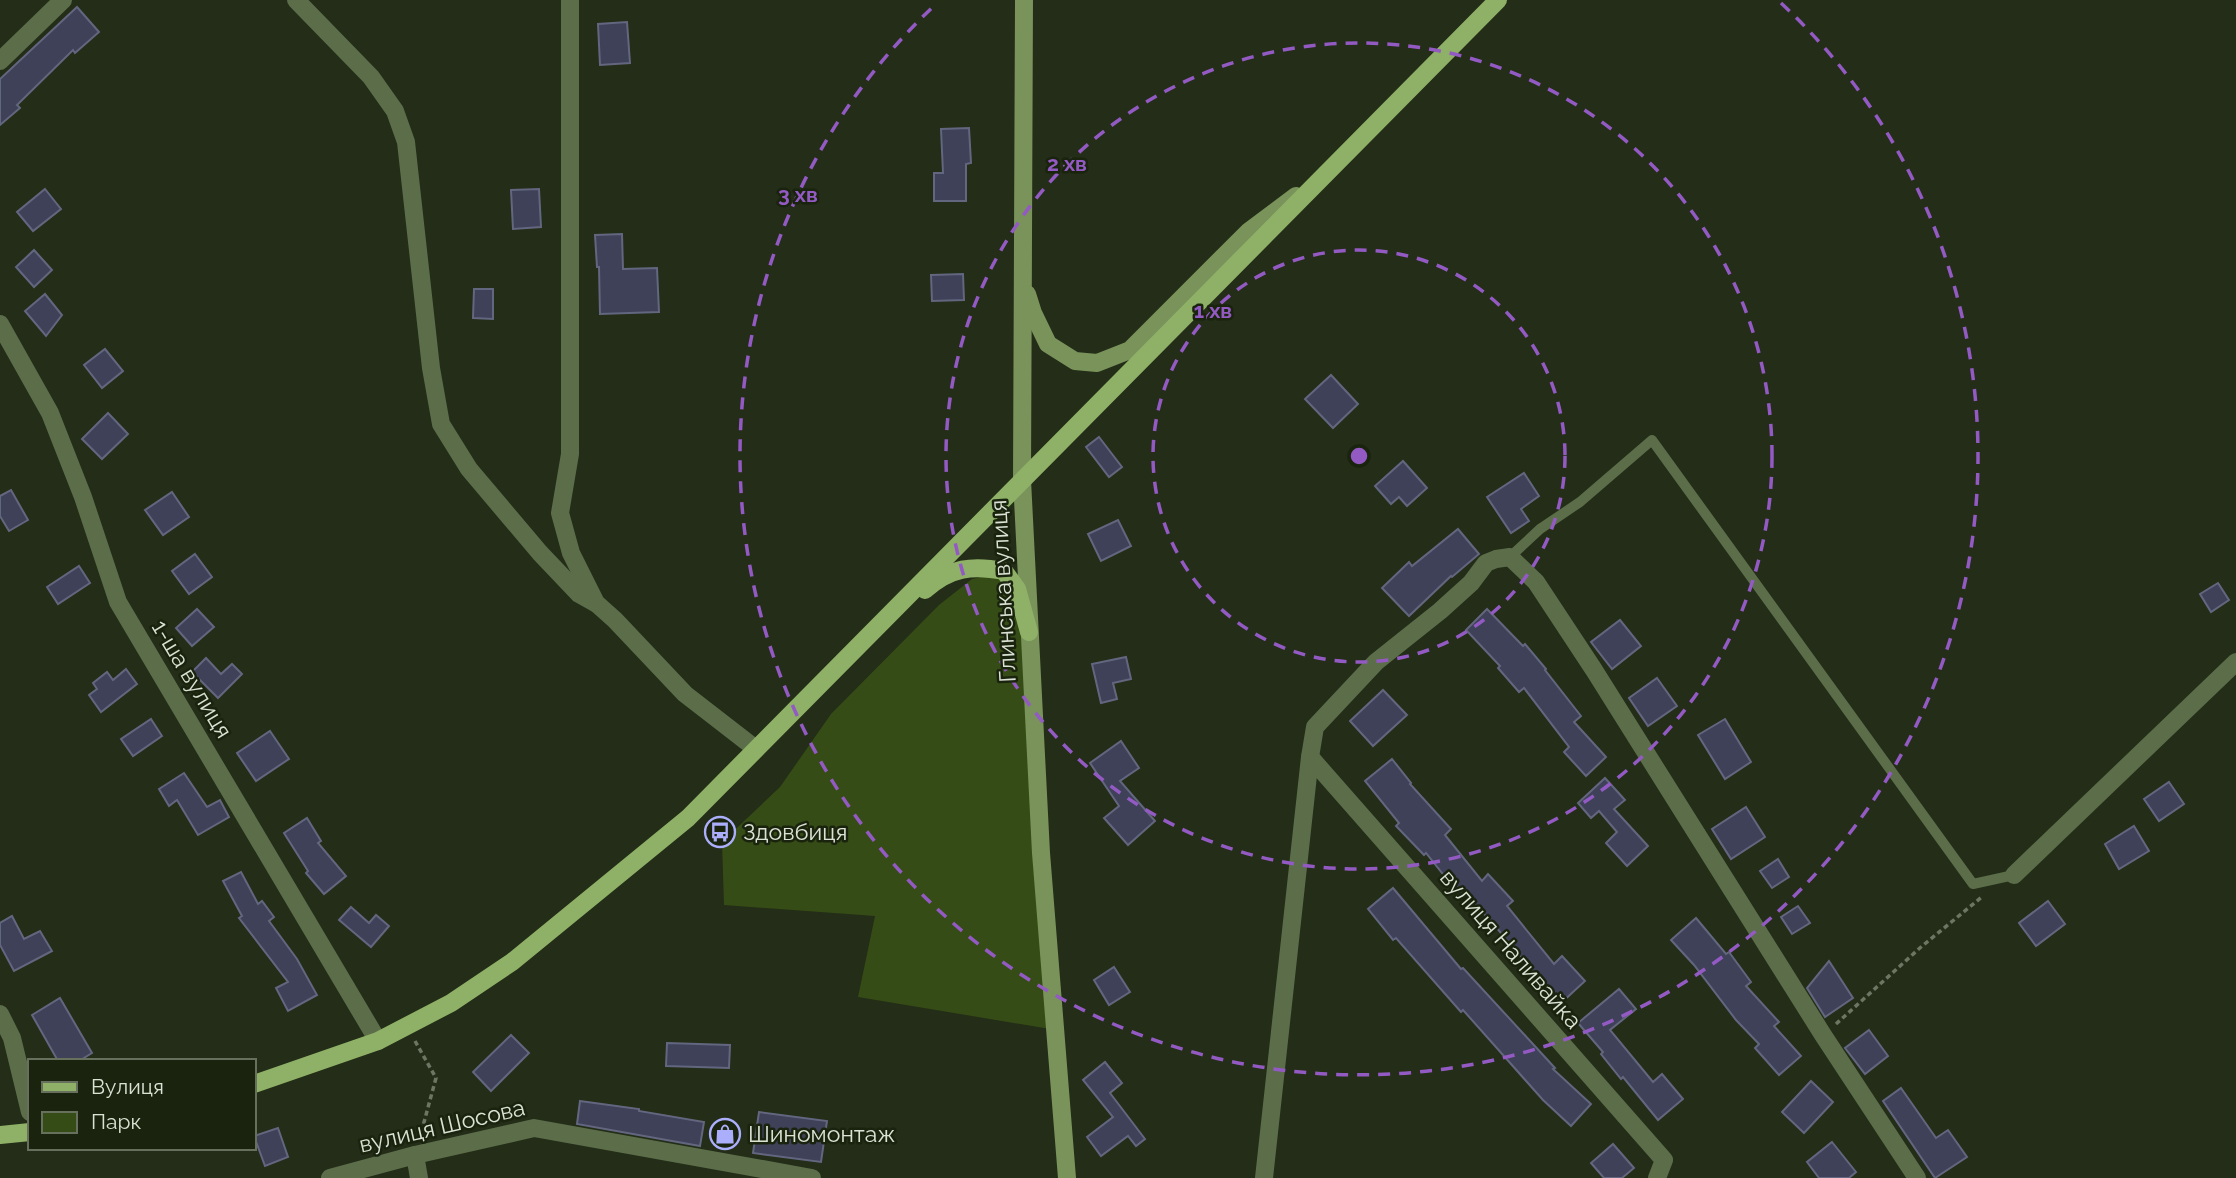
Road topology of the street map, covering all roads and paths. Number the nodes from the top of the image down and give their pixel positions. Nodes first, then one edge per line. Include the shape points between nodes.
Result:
1 (63, 0) edge
2 (296, 0) edge
3 (570, 0) edge
4 (1024, 0) edge
5 (1498, 0) edge
6 (0, 61) edge
7 (1318, 179) junction
8 (1023, 278) junction
9 (0, 324) edge
10 (1021, 480) junction
11 (1510, 557) junction
12 (596, 603) junction
13 (1029, 632) junction
14 (861, 643) junction
15 (2236, 662) edge
16 (756, 749) junction
17 (1310, 757) junction
18 (2014, 875) joint
19 (1984, 896) dead end
20 (0, 1014) edge
21 (408, 1026) junction
22 (1823, 1035) junction
23 (378, 1041) junction
24 (256, 1083) edge
25 (28, 1104) edge
26 (28, 1132) edge
27 (0, 1135) edge
28 (415, 1155) junction
29 (330, 1178) edge
30 (419, 1178) edge
31 (813, 1178) edge
32 (1067, 1178) edge
33 (1264, 1178) edge
34 (1657, 1178) edge
35 (1917, 1178) edge

1 - 6 street
2 - 12 street via 371,77 395,111 406,142 441,424 469,469 540,553 579,594
3 - 12 street via 570,454 560,513 571,553
4 - 8 street, Глинська вулиця
5 - 7 main road
7 - 8 street via 1248,232 1130,350 1097,363 1074,360 1048,344
7 - 10 main road
8 - 10 street, Глинська вулиця
9 - 23 street, 1-ша вулиця via 50,413 118,602
10 - 13 street, Глинська вулиця
10 - 14 main road
11 - 17 street via 1486,563 1440,611 1376,662 1315,727
11 - 18 lane via 1652,440 1973,884
11 - 22 street via 1536,582 1587,659
12 - 16 street via 685,694
13 - 14 main road via 1017,589 1004,571 979,566 934,582 873,639
13 - 32 street, Глинська вулиця
14 - 16 main road
15 - 18 street
16 - 21 main road via 688,818 512,962
17 - 33 street
17 - 34 street, вулиця Наливайка via 1664,1160
19 - 22 path
20 - 25 street via 12,1038
21 - 23 main road
21 - 28 path via 436,1077
22 - 35 street
23 - 24 main road
26 - 27 main road
28 - 29 street, вулиця Шосова
28 - 30 street
28 - 31 street, вулиця Шосова via 534,1128

